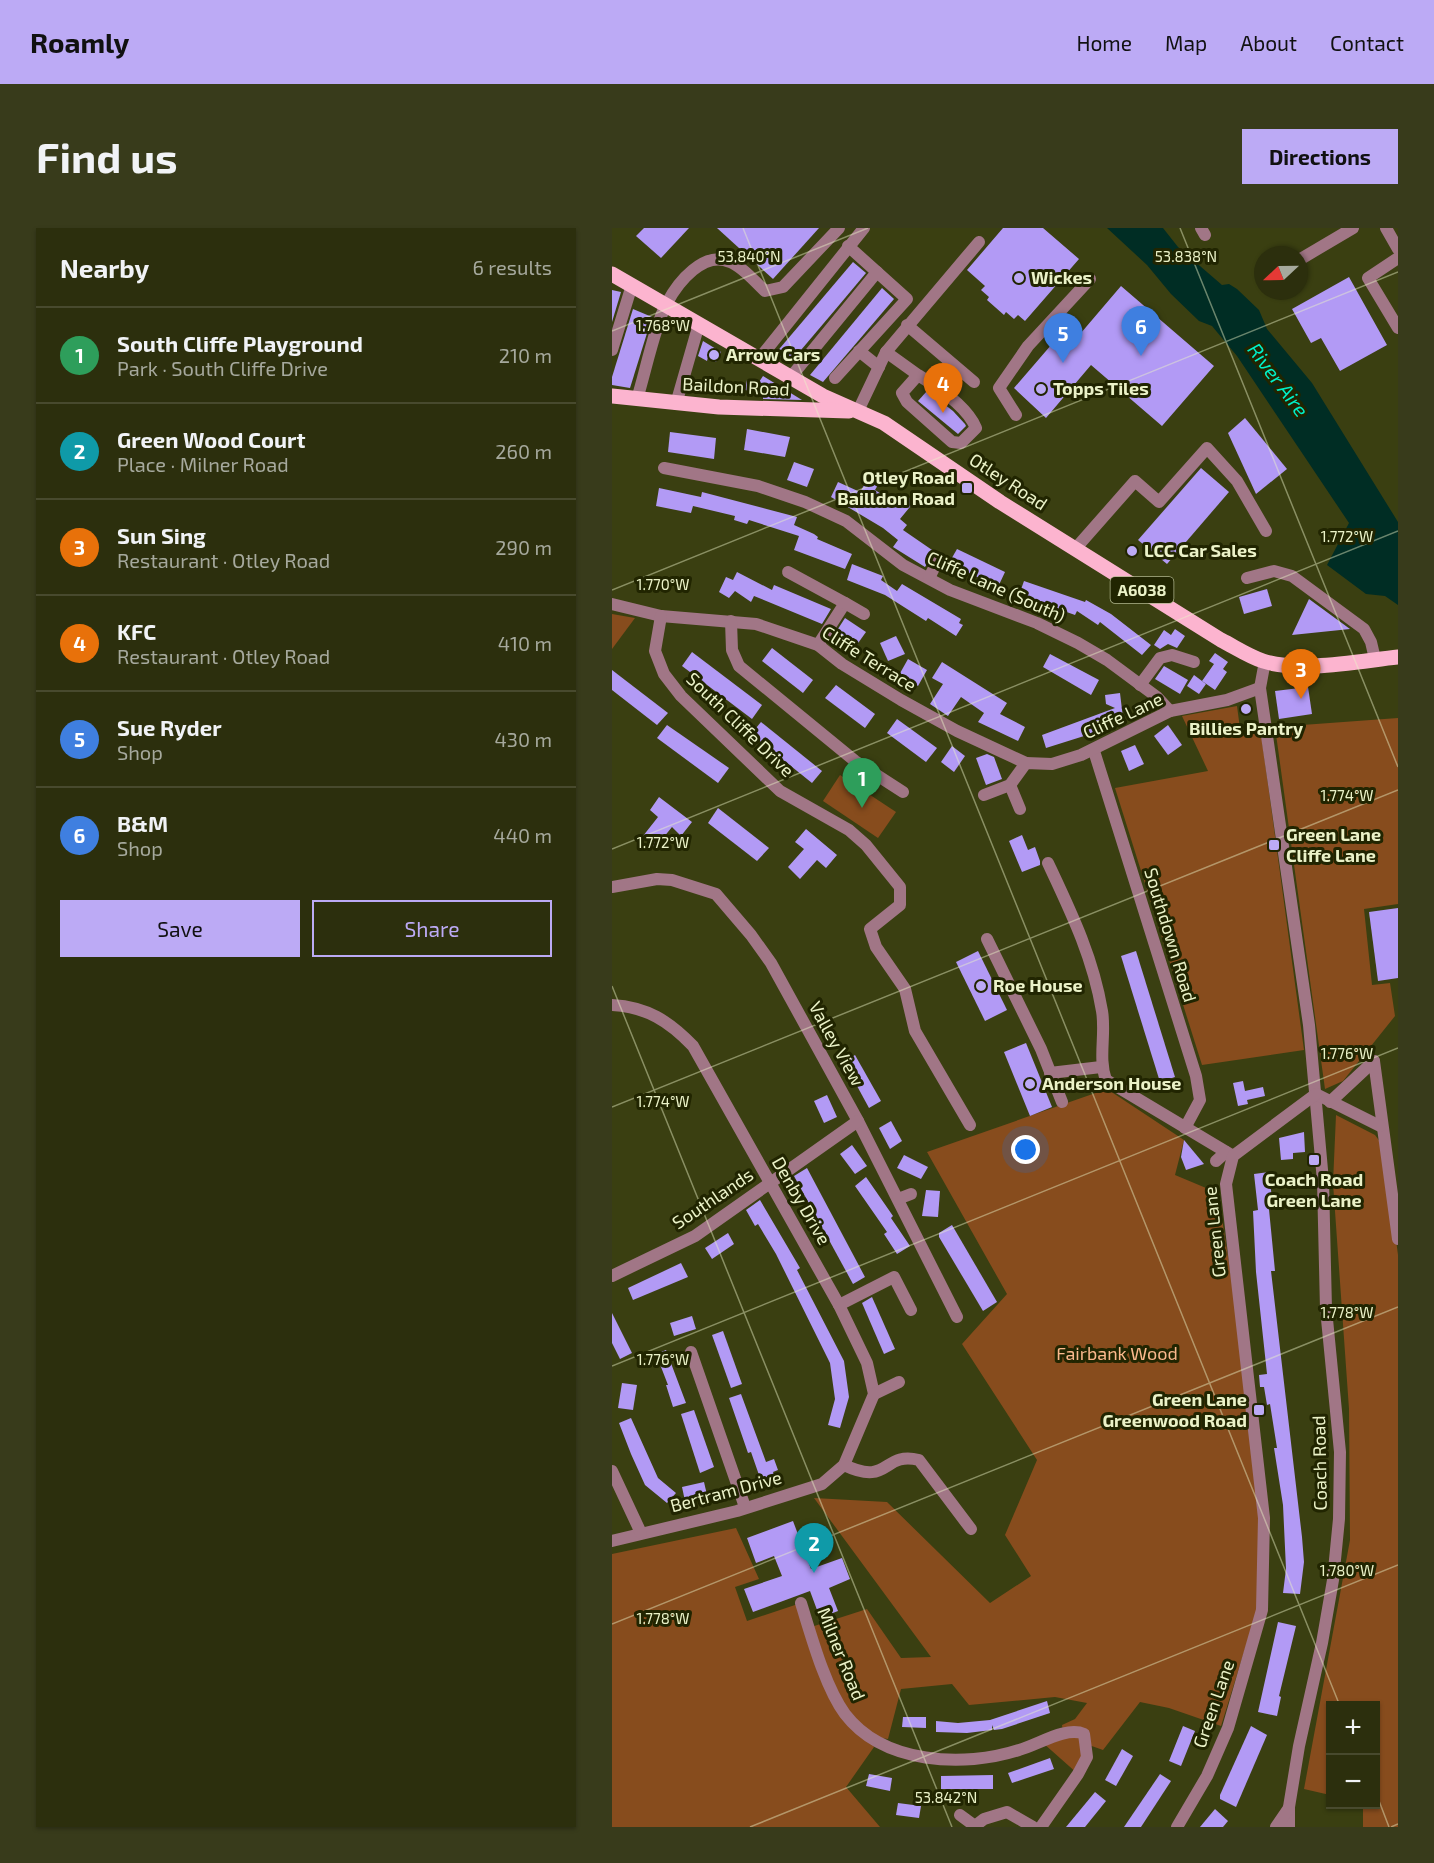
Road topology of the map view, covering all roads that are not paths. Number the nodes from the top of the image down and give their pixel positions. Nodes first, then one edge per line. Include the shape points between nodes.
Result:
1 (839, 228) edge
2 (864, 228) edge
3 (1353, 228) edge
4 (1386, 228) edge
5 (979, 242) dead end
6 (848, 246) junction
7 (1398, 249) edge
8 (1308, 255) edge
9 (1398, 258) edge
10 (877, 272) junction
11 (612, 274) edge
12 (1090, 279) dead end
13 (632, 285) junction
14 (907, 298) junction
15 (666, 304) junction
16 (921, 309) junction
17 (699, 324) junction
18 (907, 325) junction
19 (1398, 328) edge
20 (612, 350) edge
21 (859, 351) junction
22 (886, 352) junction
23 (759, 359) junction
24 (879, 367) junction
25 (918, 375) junction
26 (789, 378) junction
27 (836, 378) dead end
28 (974, 382) dead end
29 (612, 396) edge
30 (637, 399) junction
31 (676, 404) junction
32 (858, 411) junction
33 (1016, 415) dead end
34 (664, 468) dead end
35 (1266, 531) dead end
36 (1076, 548) junction
37 (938, 560) dead end
38 (788, 572) dead end
39 (930, 578) junction
40 (1247, 578) dead end
41 (845, 603) junction
42 (612, 604) edge
43 (864, 614) dead end
44 (660, 616) junction
45 (731, 621) junction
46 (818, 645) junction
47 (1398, 657) edge
48 (1375, 659) junction
49 (1265, 662) junction
50 (1194, 663) dead end
51 (1140, 685) junction
52 (1260, 688) junction
53 (1170, 711) junction
54 (1094, 751) junction
55 (1026, 764) junction
56 (1010, 785) junction
57 (903, 792) dead end
58 (984, 795) dead end
59 (1020, 809) dead end
60 (1048, 863) dead end
61 (612, 887) edge
62 (987, 939) dead end
63 (612, 1005) edge
64 (1101, 1067) junction
65 (1050, 1072) junction
66 (1316, 1094) junction
67 (1062, 1102) dead end
68 (1330, 1102) junction
69 (858, 1121) junction
70 (970, 1125) dead end
71 (1380, 1126) junction
72 (1185, 1128) junction
73 (1229, 1154) junction
74 (1216, 1161) dead end
75 (769, 1184) junction
76 (911, 1194) dead end
77 (898, 1200) junction
78 (1398, 1239) edge
79 (612, 1276) edge
80 (839, 1305) junction
81 (911, 1310) dead end
82 (957, 1317) dead end
83 (692, 1352) dead end
84 (899, 1382) dead end
85 (874, 1394) junction
86 (844, 1465) junction
87 (612, 1471) edge
88 (745, 1507) junction
89 (971, 1528) dead end
90 (641, 1533) junction
91 (612, 1541) edge
92 (801, 1603) dead end
93 (1289, 1807) junction
94 (960, 1815) dead end
95 (1033, 1827) edge
96 (1041, 1827) edge
97 (1177, 1827) edge
98 (1276, 1827) edge
99 (1289, 1827) edge

1 - 15 street via 783,286 765,291 732,262 718,258 693,270
2 - 6 street
3 - 8 street
4 - 7 street
5 - 16 street
6 - 10 street
6 - 23 street
9 - 19 street via 1368,278
10 - 14 street
10 - 26 street
11 - 13 main road, Otley Road / A6038
12 - 33 street via 1028,346 999,388
13 - 15 main road, Otley Road / A6038
13 - 20 street
14 - 16 street
14 - 21 street
15 - 17 main road, Otley Road / A6038
15 - 30 street
16 - 18 street
17 - 23 main road, Otley Road / A6038
17 - 31 street
18 - 22 street
18 - 28 street
21 - 24 street
21 - 27 street
22 - 24 street
22 - 25 street
23 - 26 main road, Otley Road / A6038
24 - 32 street
25 - 25 street via 971,418 976,428 961,443 952,442 907,402 902,393
26 - 32 main road, Otley Road / A6038
29 - 30 main road, Baildon Road
30 - 31 main road, Baildon Road
31 - 32 main road, Baildon Road
32 - 36 main road, Otley Road / A6038 via 912,440 1000,502
34 - 39 street, Cliffe Lane (South) via 758,486 805,502 846,521 903,565
35 - 36 street via 1237,481 1207,448 1159,502 1136,481
36 - 49 main road, Otley Road / A6038 via 1221,640
37 - 39 street
38 - 41 street
39 - 51 street, Cliffe Lane (South) via 1078,643
40 - 48 street via 1274,571 1292,576 1364,629
41 - 43 street
41 - 46 street
42 - 44 street, Cliffe Terrace
44 - 45 street, Cliffe Terrace
44 - 70 street, South Cliffe Drive via 655,651 664,674 681,696 780,791 849,830 900,887 900,905 870,929 876,947 904,988 915,1031
45 - 46 street, Cliffe Terrace via 756,624
45 - 57 street via 732,650 739,666 855,760
46 - 55 street, Cliffe Terrace via 900,700
47 - 48 main road, Otley Road / A6038
48 - 49 main road, Otley Road / A6038 via 1310,664
49 - 52 street
50 - 51 street via 1172,655 1160,658
51 - 53 street, Cliffe Lane (South)
52 - 53 street, Cliffe Lane via 1227,700
52 - 66 street via 1305,992
53 - 54 street, Cliffe Lane
54 - 55 street, Cliffe Lane via 1052,764
54 - 72 street, Southdown Road via 1196,1076 1200,1100
55 - 56 street
56 - 58 street
56 - 59 street
60 - 64 street via 1083,936 1096,975 1103,1018
61 - 69 street, Valley View via 672,880 716,894 771,963
62 - 65 street
63 - 75 street, Denby Drive via 658,1016 693,1046
64 - 65 street
64 - 72 street via 1106,1080
65 - 67 street
66 - 68 street
66 - 73 street
66 - 93 street, Coach Road via 1326,1310 1339,1425 1339,1519 1323,1642
68 - 71 street
68 - 71 street via 1374,1061
69 - 75 street, Southlands
69 - 77 street, Valley View
71 - 78 street
72 - 73 street
73 - 74 street
73 - 97 street, Green Lane via 1226,1184 1264,1518 1262,1610 1228,1728 1207,1776
75 - 79 street, Southlands via 695,1236
75 - 80 street, Denby Drive
76 - 77 street
77 - 82 street, Valley View
80 - 81 street via 894,1277
80 - 85 street, Denby Drive via 867,1363
83 - 88 street
84 - 85 street
85 - 86 street
86 - 88 street, Bertram Drive via 822,1484
86 - 89 street via 863,1474 876,1473 908,1457 919,1460
87 - 90 street
88 - 90 street, Bertram Drive
90 - 91 street, Bertram Drive
92 - 96 street, Milner Road via 843,1711 856,1727 878,1742 920,1757 955,1761 1001,1756 1064,1733 1084,1734 1087,1757
93 - 98 street
93 - 99 street, Coach Road
94 - 95 street via 975,1826 1007,1812

